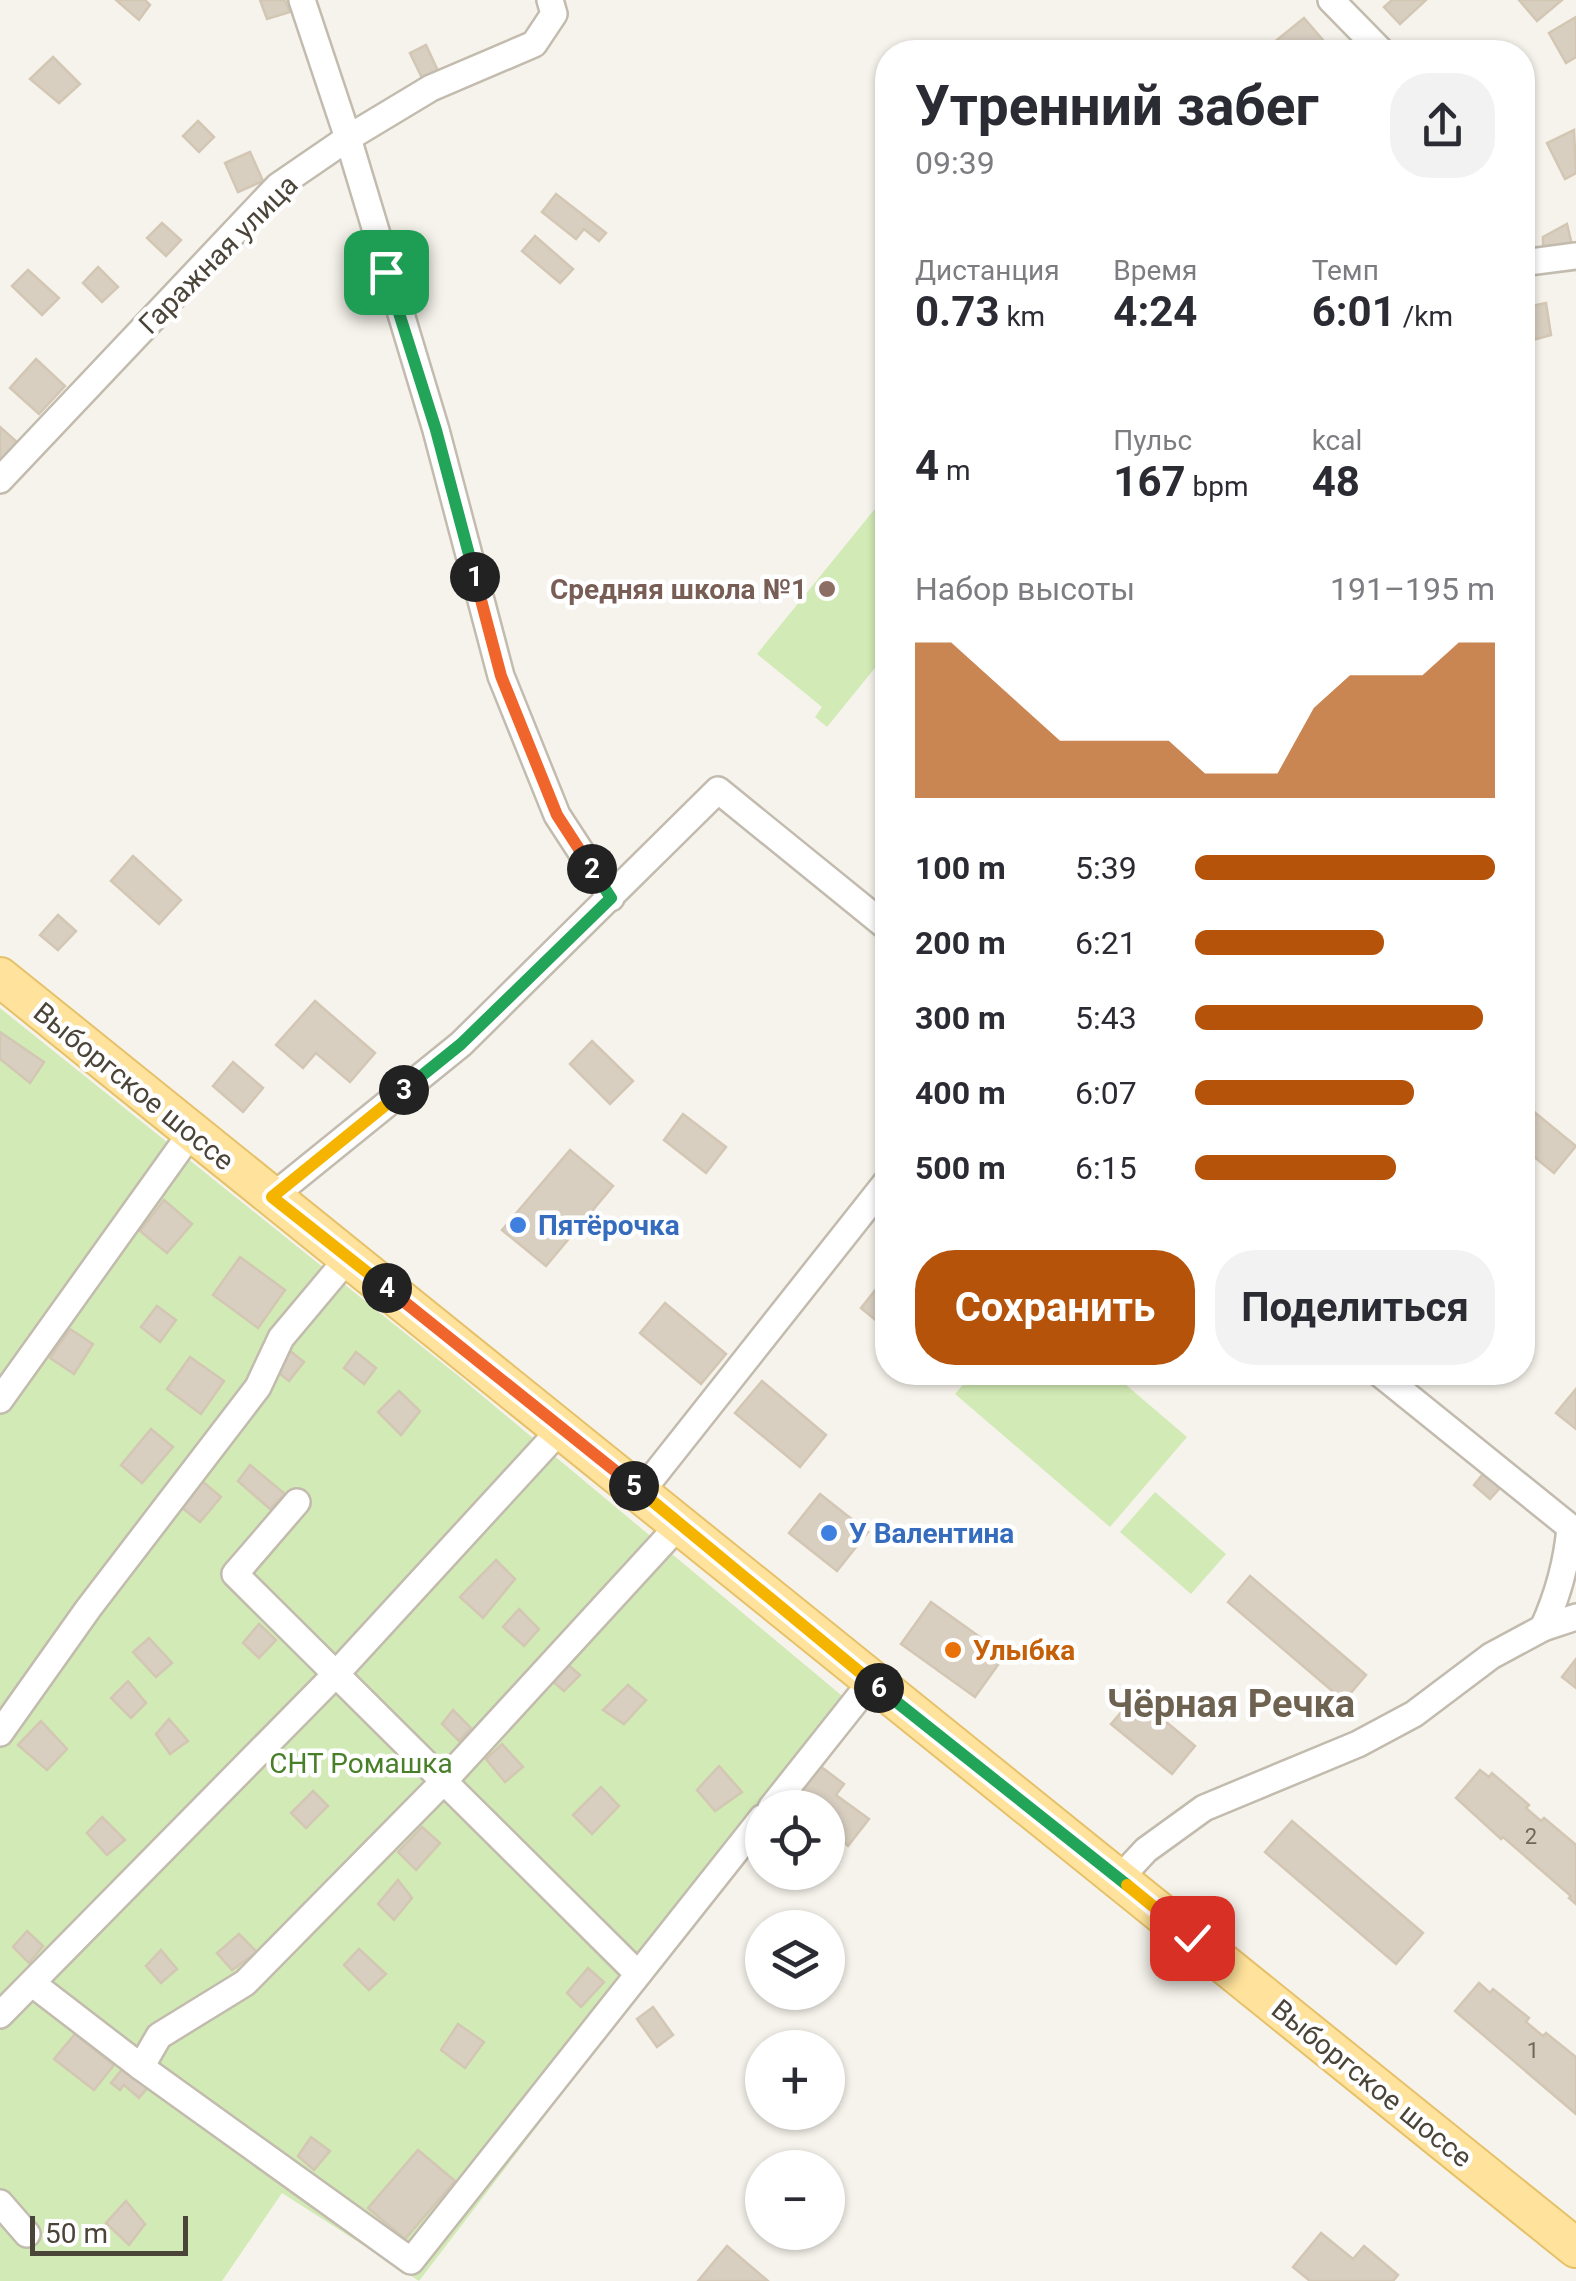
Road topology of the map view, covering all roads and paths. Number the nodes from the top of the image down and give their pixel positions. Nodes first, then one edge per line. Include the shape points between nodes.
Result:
1 (302, 0) edge
2 (550, 0) edge
3 (1331, 0) edge
4 (1370, 40) edge
5 (348, 138) junction
6 (1576, 256) edge
7 (1535, 262) edge
8 (0, 480) edge
9 (611, 898) junction
10 (875, 917) edge
11 (0, 978) edge
12 (192, 1133) junction
13 (875, 1196) edge
14 (272, 1197) junction
15 (348, 1258) junction
16 (1394, 1385) edge
17 (0, 1400) edge
18 (561, 1429) junction
19 (641, 1492) junction
20 (297, 1502) dead end
21 (680, 1524) junction
22 (1576, 1616) edge
23 (1544, 1628) junction
24 (335, 1675) junction
25 (871, 1682) junction
26 (0, 1733) edge
27 (444, 1780) junction
28 (785, 1790) edge
29 (745, 1839) edge
30 (1120, 1879) junction
31 (638, 1974) junction
32 (33, 1984) junction
33 (0, 2015) edge
34 (141, 2067) junction
35 (0, 2203) edge
36 (27, 2234) dead end
37 (1576, 2248) edge

1 - 5 street
2 - 5 street, Гаражная улица via 554,14 534,44 432,88
3 - 4 street
5 - 8 street, Гаражная улица via 278,186
5 - 9 street via 501,676 557,815
6 - 7 street
9 - 10 street via 718,790
9 - 14 street via 461,1044
11 - 12 main road, Выборгское шоссе
12 - 14 main road, Выборгское шоссе
12 - 17 street
13 - 19 street
14 - 15 main road, Выборгское шоссе
15 - 18 main road, Выборгское шоссе
15 - 26 street via 281,1338 258,1388
16 - 23 street via 1570,1527 1568,1558
18 - 19 main road, Выборгское шоссе
18 - 24 street
19 - 21 main road, Выборгское шоссе
20 - 24 street via 236,1574
21 - 25 main road, Выборгское шоссе
21 - 27 street
22 - 23 street
23 - 30 street via 1358,1744 1204,1808 1146,1850
24 - 27 street
24 - 32 street
25 - 28 street
25 - 30 main road, Выборгское шоссе
27 - 31 street
27 - 34 street via 245,1984 159,2036
29 - 31 street
30 - 37 main road, Выборгское шоссе
31 - 34 street via 411,2261
32 - 33 street
32 - 34 street
35 - 36 street

